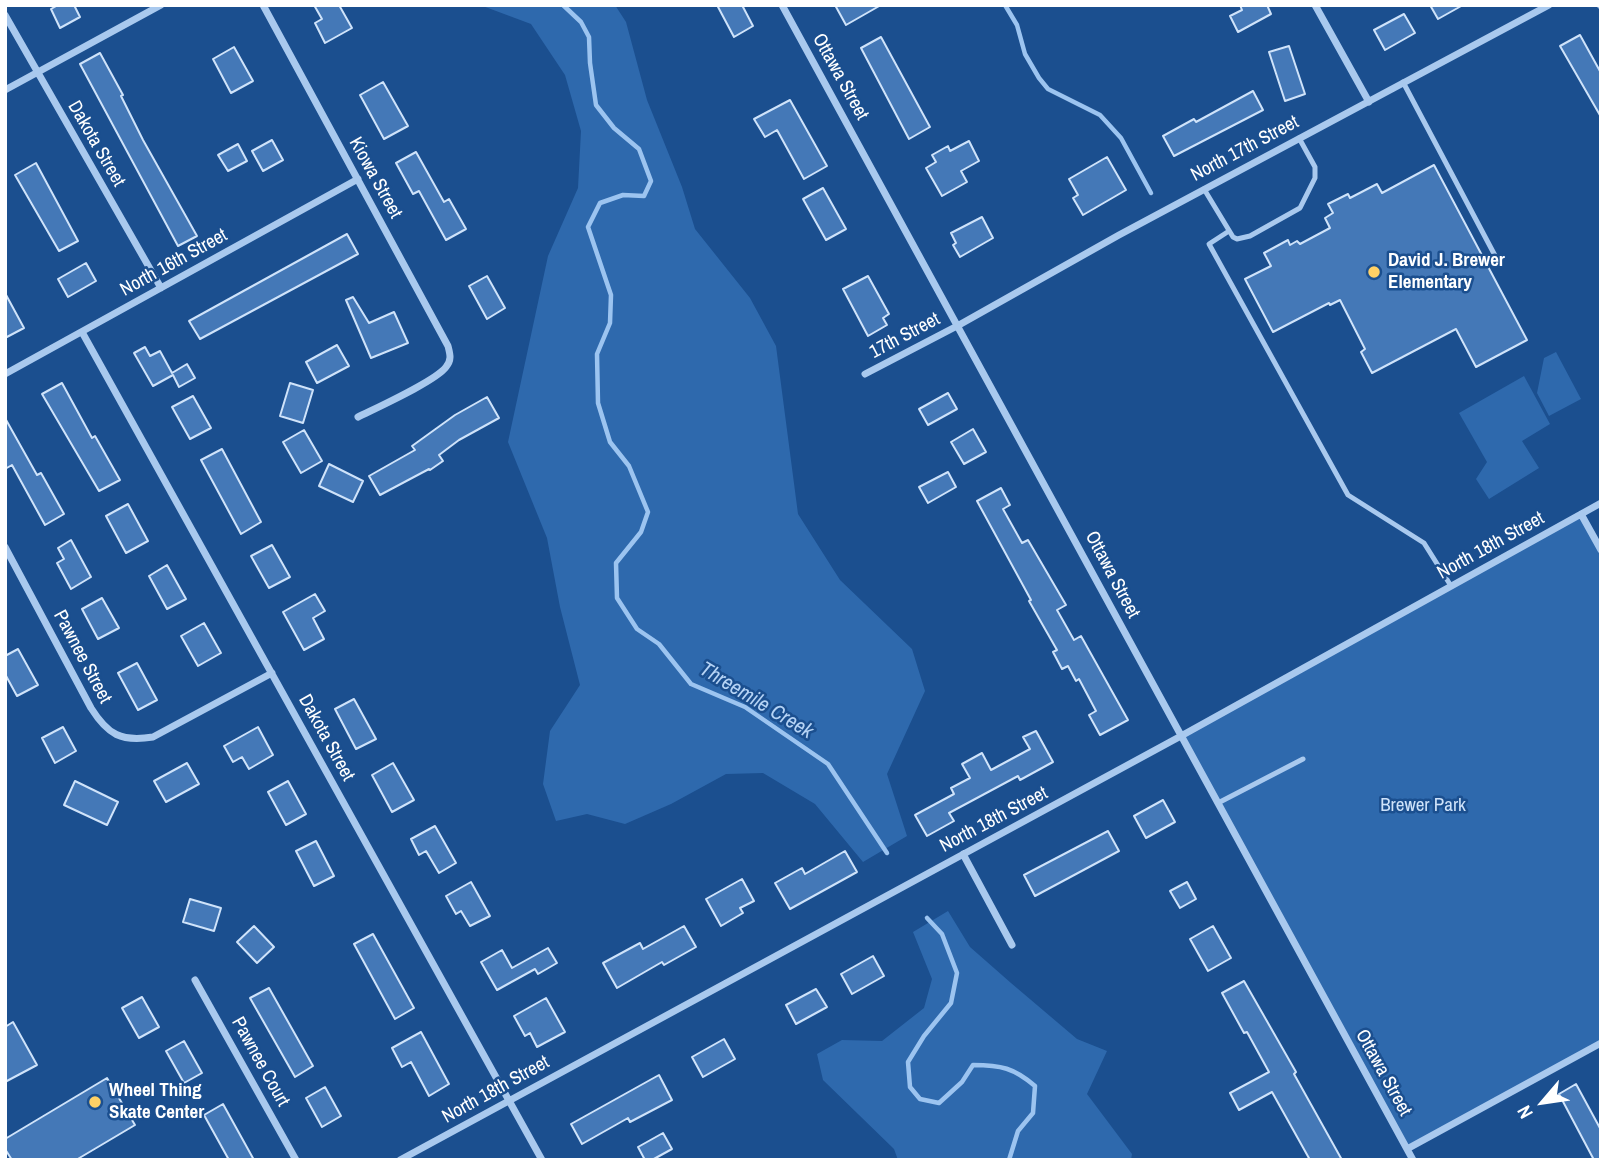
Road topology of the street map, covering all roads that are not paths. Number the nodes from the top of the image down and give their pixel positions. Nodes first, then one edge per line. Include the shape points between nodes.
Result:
1 (161, 5) edge
2 (263, 5) edge
3 (782, 5) edge
4 (1315, 5) edge
5 (1549, 5) edge
6 (5, 15) edge
7 (37, 74) junction
8 (1403, 82) junction
9 (5, 90) edge
10 (1369, 102) junction
11 (1299, 138) junction
12 (358, 179) junction
13 (1204, 189) junction
14 (1229, 231) junction
15 (1500, 265) dead end
16 (161, 288) junction
17 (959, 325) junction
18 (82, 332) junction
19 (5, 374) edge
20 (865, 374) dead end
21 (358, 417) dead end
22 (1601, 503) edge
23 (1581, 514) junction
24 (5, 547) edge
25 (1601, 550) edge
26 (1451, 586) junction
27 (272, 673) junction
28 (1181, 736) junction
29 (1303, 759) dead end
30 (1218, 803) junction
31 (964, 854) junction
32 (1013, 945) dead end
33 (195, 980) dead end
34 (1600, 1046) edge
35 (510, 1100) junction
36 (1407, 1149) junction
37 (296, 1160) edge
38 (400, 1160) edge
39 (542, 1160) edge
40 (1413, 1160) edge

1 - 7 street
2 - 12 street, Kiowa Street
3 - 17 street, Ottawa Street
4 - 10 street
5 - 8 street, North 17th Street
6 - 7 street, Dakota Street
7 - 9 street
7 - 16 street, Dakota Street
8 - 10 street, North 17th Street
8 - 15 lane
10 - 11 street, North 17th Street
11 - 13 street, North 17th Street
11 - 14 lane via 1315,167 1315,178 1300,208 1250,236 1237,239
12 - 16 street, North 16th Street
12 - 21 street, Kiowa Street via 451,357 434,377
13 - 14 lane
13 - 17 street, North 17th Street
14 - 26 lane via 1209,244 1348,495 1424,543
16 - 18 street, North 16th Street
17 - 20 street, 17th Street
17 - 28 street, Ottawa Street
18 - 19 street, North 16th Street
18 - 27 street, Dakota Street
22 - 23 street, North 18th Street
23 - 25 street
23 - 26 street, North 18th Street
24 - 27 street, Pawnee Street via 91,708 101,724 116,735 134,740 153,737
26 - 28 street, North 18th Street
27 - 35 street, Dakota Street
28 - 30 street, Ottawa Street
28 - 31 street, North 18th Street
29 - 30 lane
30 - 36 street, Ottawa Street
31 - 32 street
31 - 35 street, North 18th Street
33 - 37 street, Pawnee Court
34 - 36 street
35 - 38 street, North 18th Street
35 - 39 street, Dakota Street
36 - 40 street, Ottawa Street

